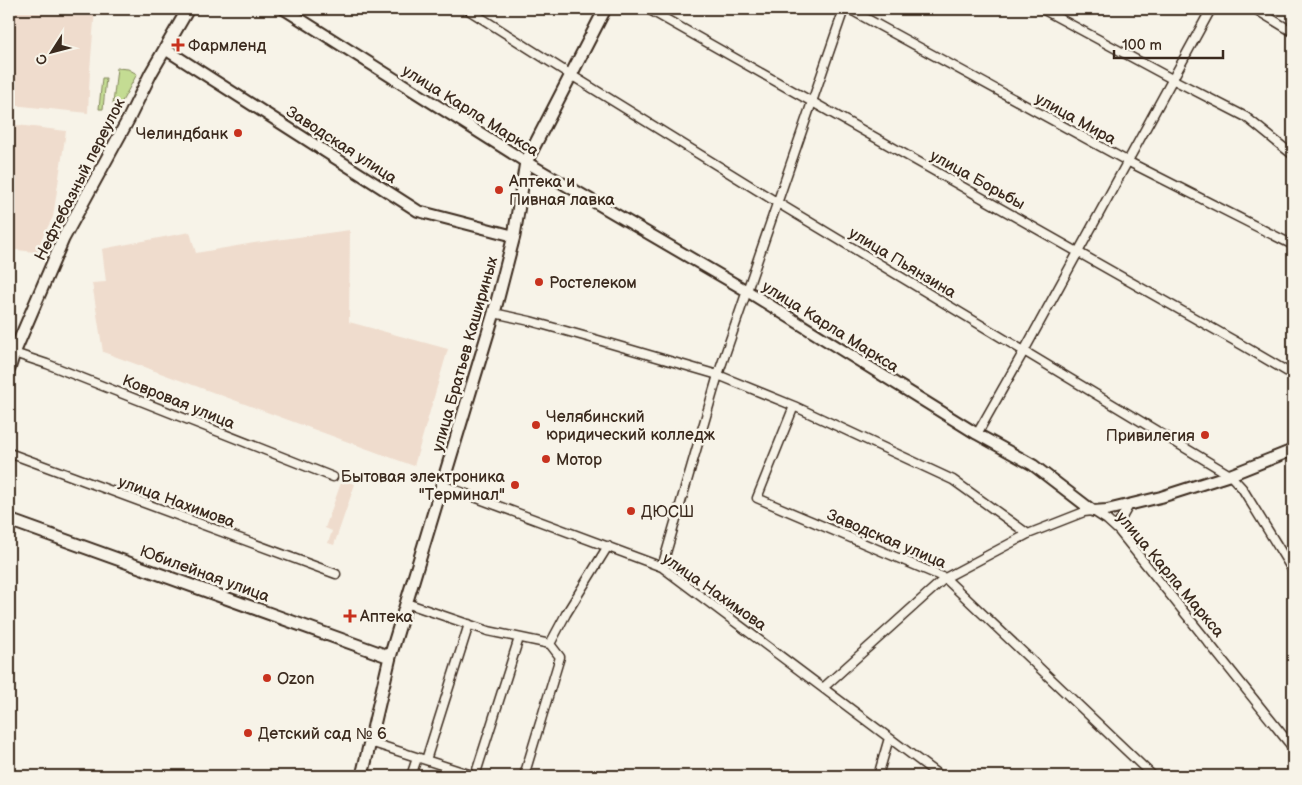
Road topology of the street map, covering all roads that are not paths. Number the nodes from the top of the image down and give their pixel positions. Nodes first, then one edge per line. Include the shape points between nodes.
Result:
1 (188, 9) edge
2 (284, 9) edge
3 (467, 9) edge
4 (604, 9) edge
5 (648, 9) edge
6 (844, 9) edge
7 (849, 9) edge
8 (1042, 9) edge
9 (1210, 9) edge
10 (1255, 9) edge
11 (1293, 32) edge
12 (165, 49) junction
13 (571, 75) junction
14 (1172, 79) junction
15 (812, 102) junction
16 (1293, 155) edge
17 (1127, 161) junction
18 (526, 162) junction
19 (778, 203) junction
20 (514, 236) junction
21 (1293, 245) edge
22 (1078, 252) junction
23 (746, 291) junction
24 (494, 313) junction
25 (1024, 350) junction
26 (14, 353) junction
27 (9, 369) edge
28 (718, 375) junction
29 (1293, 375) edge
30 (794, 406) junction
31 (977, 434) junction
32 (1293, 450) edge
33 (9, 454) edge
34 (1230, 475) junction
35 (333, 476) dead end
36 (442, 485) junction
37 (1129, 505) junction
38 (1093, 510) junction
39 (9, 520) edge
40 (1119, 531) junction
41 (1028, 534) junction
42 (608, 546) junction
43 (662, 567) junction
44 (1293, 571) edge
45 (336, 574) dead end
46 (945, 578) junction
47 (406, 603) junction
48 (469, 624) junction
49 (519, 638) junction
50 (550, 644) junction
51 (390, 656) junction
52 (822, 688) junction
53 (889, 738) junction
54 (370, 742) junction
55 (1293, 748) edge
56 (417, 758) junction
57 (426, 760) junction
58 (362, 776) edge
59 (411, 776) edge
60 (475, 776) edge
61 (524, 776) edge
62 (878, 776) edge
63 (940, 776) edge
64 (1152, 776) edge

1 - 12 main road, Нефтебазный переулок
2 - 18 street, улица Карла Маркса
3 - 13 street, улица Пьянзина
4 - 13 main road, улица Братьев Кашириных
5 - 15 street, улица Борьбы
6 - 15 street
7 - 17 street, улица Мира
8 - 14 street
9 - 14 street
10 - 11 street
12 - 20 street, Заводская улица via 418,211
12 - 26 main road, Нефтебазный переулок via 63,239
13 - 18 main road, улица Братьев Кашириных
13 - 19 street, улица Пьянзина
14 - 16 street via 1246,117
14 - 17 street
15 - 19 street
15 - 22 street, улица Борьбы
17 - 21 street, улица Мира
17 - 22 street
18 - 20 main road, улица Братьев Кашириных
18 - 23 street, улица Карла Маркса
19 - 23 street
19 - 25 street, улица Пьянзина
20 - 24 main road, улица Братьев Кашириных
22 - 25 street
22 - 29 street, улица Борьбы
23 - 28 street
23 - 31 street, улица Карла Маркса
24 - 28 street
24 - 36 main road, улица Братьев Кашириных
25 - 31 street
25 - 34 street, улица Пьянзина
26 - 27 main road, Нефтебазный переулок
26 - 35 street, Ковровая улица
28 - 30 street
28 - 43 street
30 - 41 street via 954,480
30 - 46 street, Заводская улица via 757,498
31 - 38 street, улица Карла Маркса via 1033,465
32 - 34 street
33 - 45 street, улица Нахимова
34 - 37 street
34 - 44 street, улица Пьянзина via 1242,488
36 - 42 street, улица Нахимова
36 - 47 main road, улица Братьев Кашириных
37 - 38 street
37 - 40 street via 1120,521
38 - 40 street, улица Карла Маркса
38 - 41 street
39 - 51 main road, Юбилейная улица
40 - 55 street, улица Карла Маркса
41 - 46 street
42 - 43 street, улица Нахимова
42 - 50 street
43 - 52 street, улица Нахимова
46 - 52 street
46 - 64 street, Заводская улица
47 - 48 street
47 - 51 main road, улица Братьев Кашириных
48 - 49 street
48 - 57 street
49 - 50 street
49 - 60 street
50 - 61 street via 560,657
51 - 54 main road, улица Братьев Кашириных
52 - 53 street, улица Нахимова
53 - 62 street
53 - 63 street, улица Нахимова
54 - 56 street
54 - 58 main road, улица Братьев Кашириных
56 - 57 street
56 - 59 street
57 - 60 street

